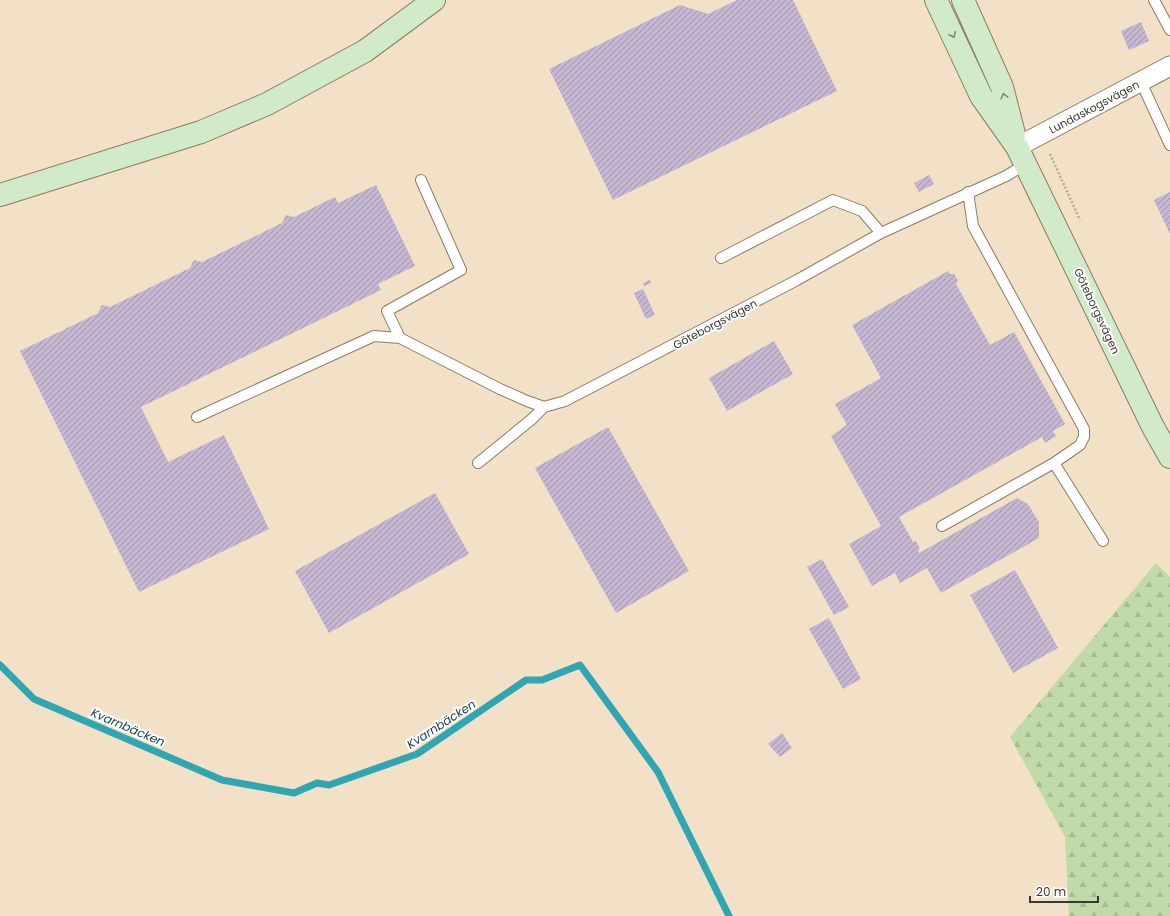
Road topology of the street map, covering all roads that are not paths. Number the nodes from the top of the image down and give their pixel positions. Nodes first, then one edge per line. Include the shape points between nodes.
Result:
1 (434, 0) edge
2 (936, 0) edge
3 (963, 0) edge
4 (1154, 0) edge
5 (1170, 30) edge
6 (1170, 66) edge
7 (1141, 82) junction
8 (1170, 145) edge
9 (1022, 156) junction
10 (421, 180) dead end
11 (968, 192) junction
12 (0, 195) edge
13 (881, 233) junction
14 (721, 258) dead end
15 (400, 338) junction
16 (544, 407) junction
17 (197, 417) dead end
18 (1170, 457) edge
19 (478, 463) dead end
20 (1054, 463) junction
21 (942, 526) dead end
22 (1103, 542) dead end

1 - 12 street via 365,51 267,104 202,132
2 -> 9 street, Göteborgsvägen via 982,96
9 -> 3 street, Göteborgsvägen via 1002,87
4 - 5 lane
6 - 7 street, Lundaskogsvägen
7 - 8 lane
7 - 9 street, Lundaskogsvägen
9 - 11 lane, Göteborgsvägen via 1006,176
9 - 18 street, Göteborgsvägen via 1143,407
10 - 15 lane via 461,270 387,311
11 - 13 lane, Göteborgsvägen
11 - 20 lane via 973,226 1084,429 1080,445
13 - 14 lane via 862,211 833,200
13 - 16 lane, Göteborgsvägen via 603,383 565,401
15 - 16 lane via 500,390
15 - 17 lane via 374,336
16 - 19 lane
20 - 21 lane
20 - 22 lane

